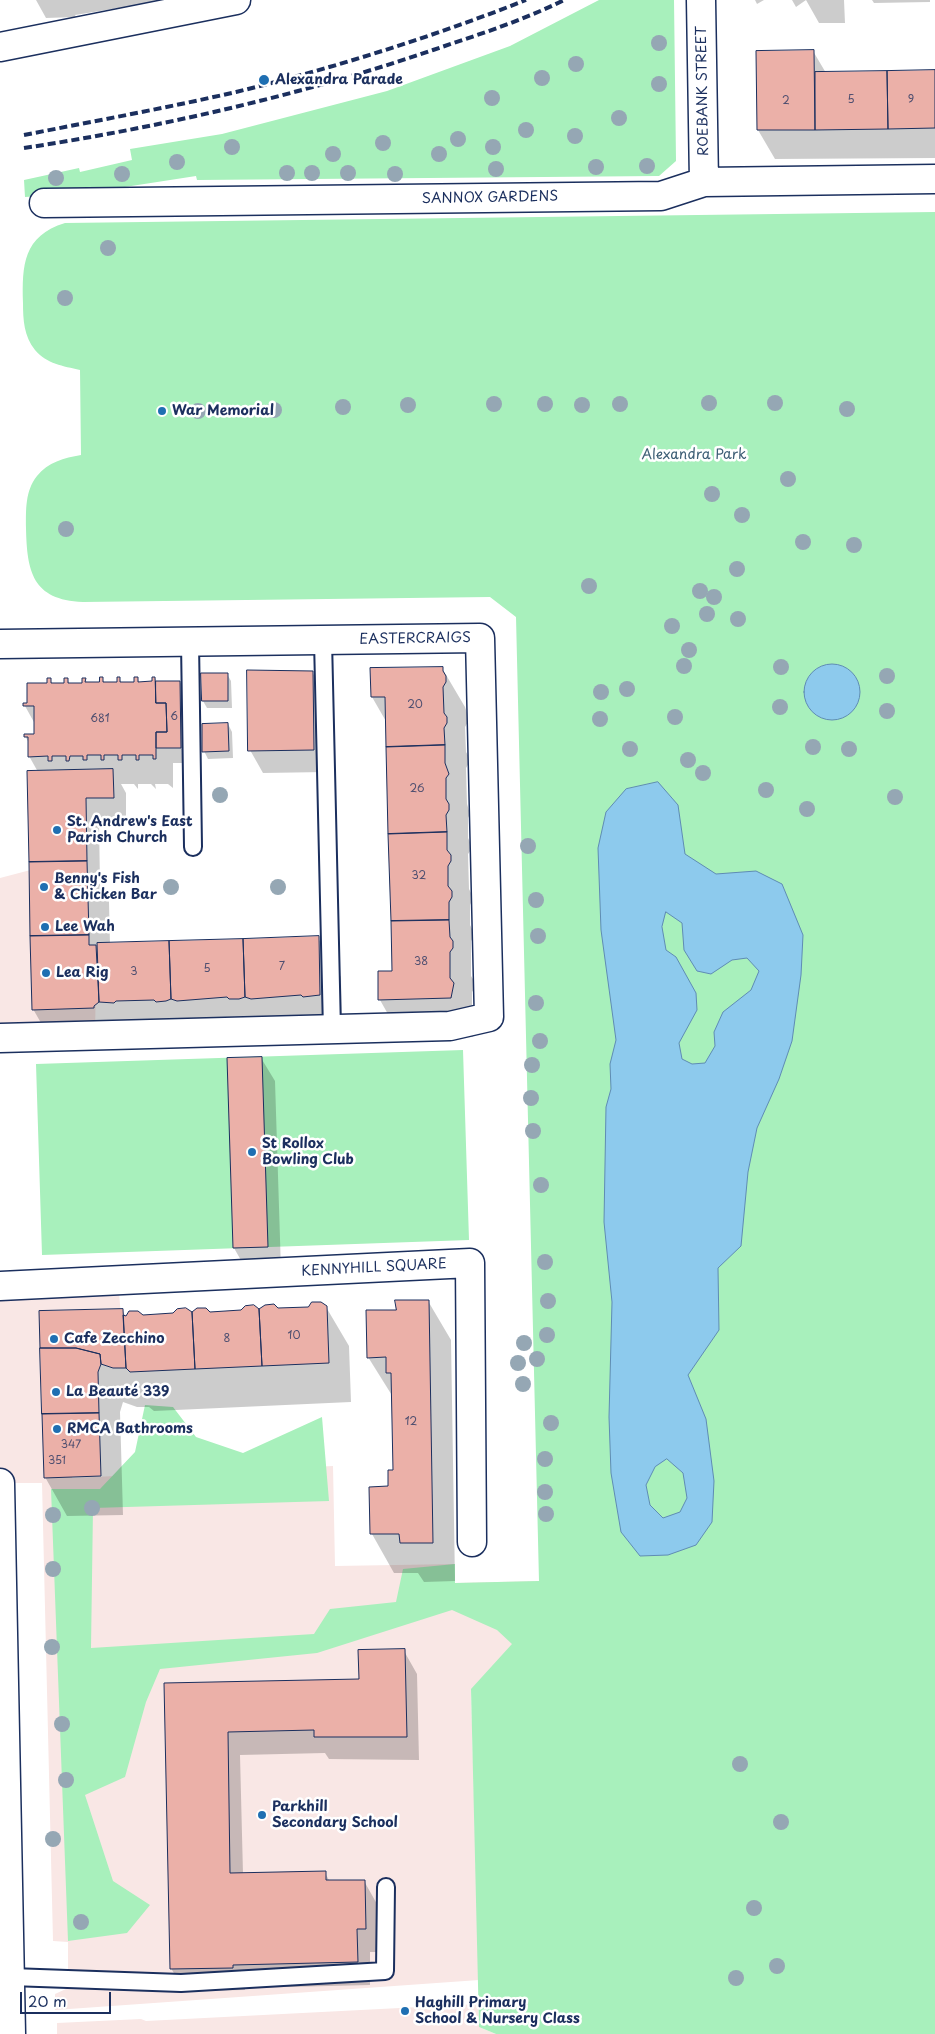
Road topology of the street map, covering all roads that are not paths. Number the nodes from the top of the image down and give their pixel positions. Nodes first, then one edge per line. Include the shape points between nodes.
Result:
1 (236, 0) edge
2 (701, 0) edge
3 (0, 47) edge
4 (935, 179) edge
5 (704, 182) junction
6 (44, 203) dead end
7 (323, 640) junction
8 (190, 642) junction
9 (0, 644) edge
10 (193, 847) dead end
11 (332, 1030) junction
12 (0, 1038) edge
13 (0, 1286) edge
14 (0, 1483) edge
15 (0, 1532) edge
16 (472, 1542) dead end
17 (4, 1836) edge
18 (386, 1887) dead end
19 (11, 1977) junction
20 (11, 2034) edge

1 - 3 street
2 - 5 street, ROEBANK STREET
4 - 5 street, SANNOX GARDENS
5 - 6 street, SANNOX GARDENS via 661,196
7 - 8 street, EASTERCRAIGS
7 - 11 lane
7 - 11 street, EASTERCRAIGS via 480,638 489,1017 450,1026
8 - 9 street, EASTERCRAIGS
8 - 10 lane
11 - 12 street
13 - 16 street, KENNYHILL SQUARE via 470,1263
14 - 15 street
15 - 17 street
17 - 19 street
18 - 19 lane via 385,1971 181,1983
19 - 20 street

